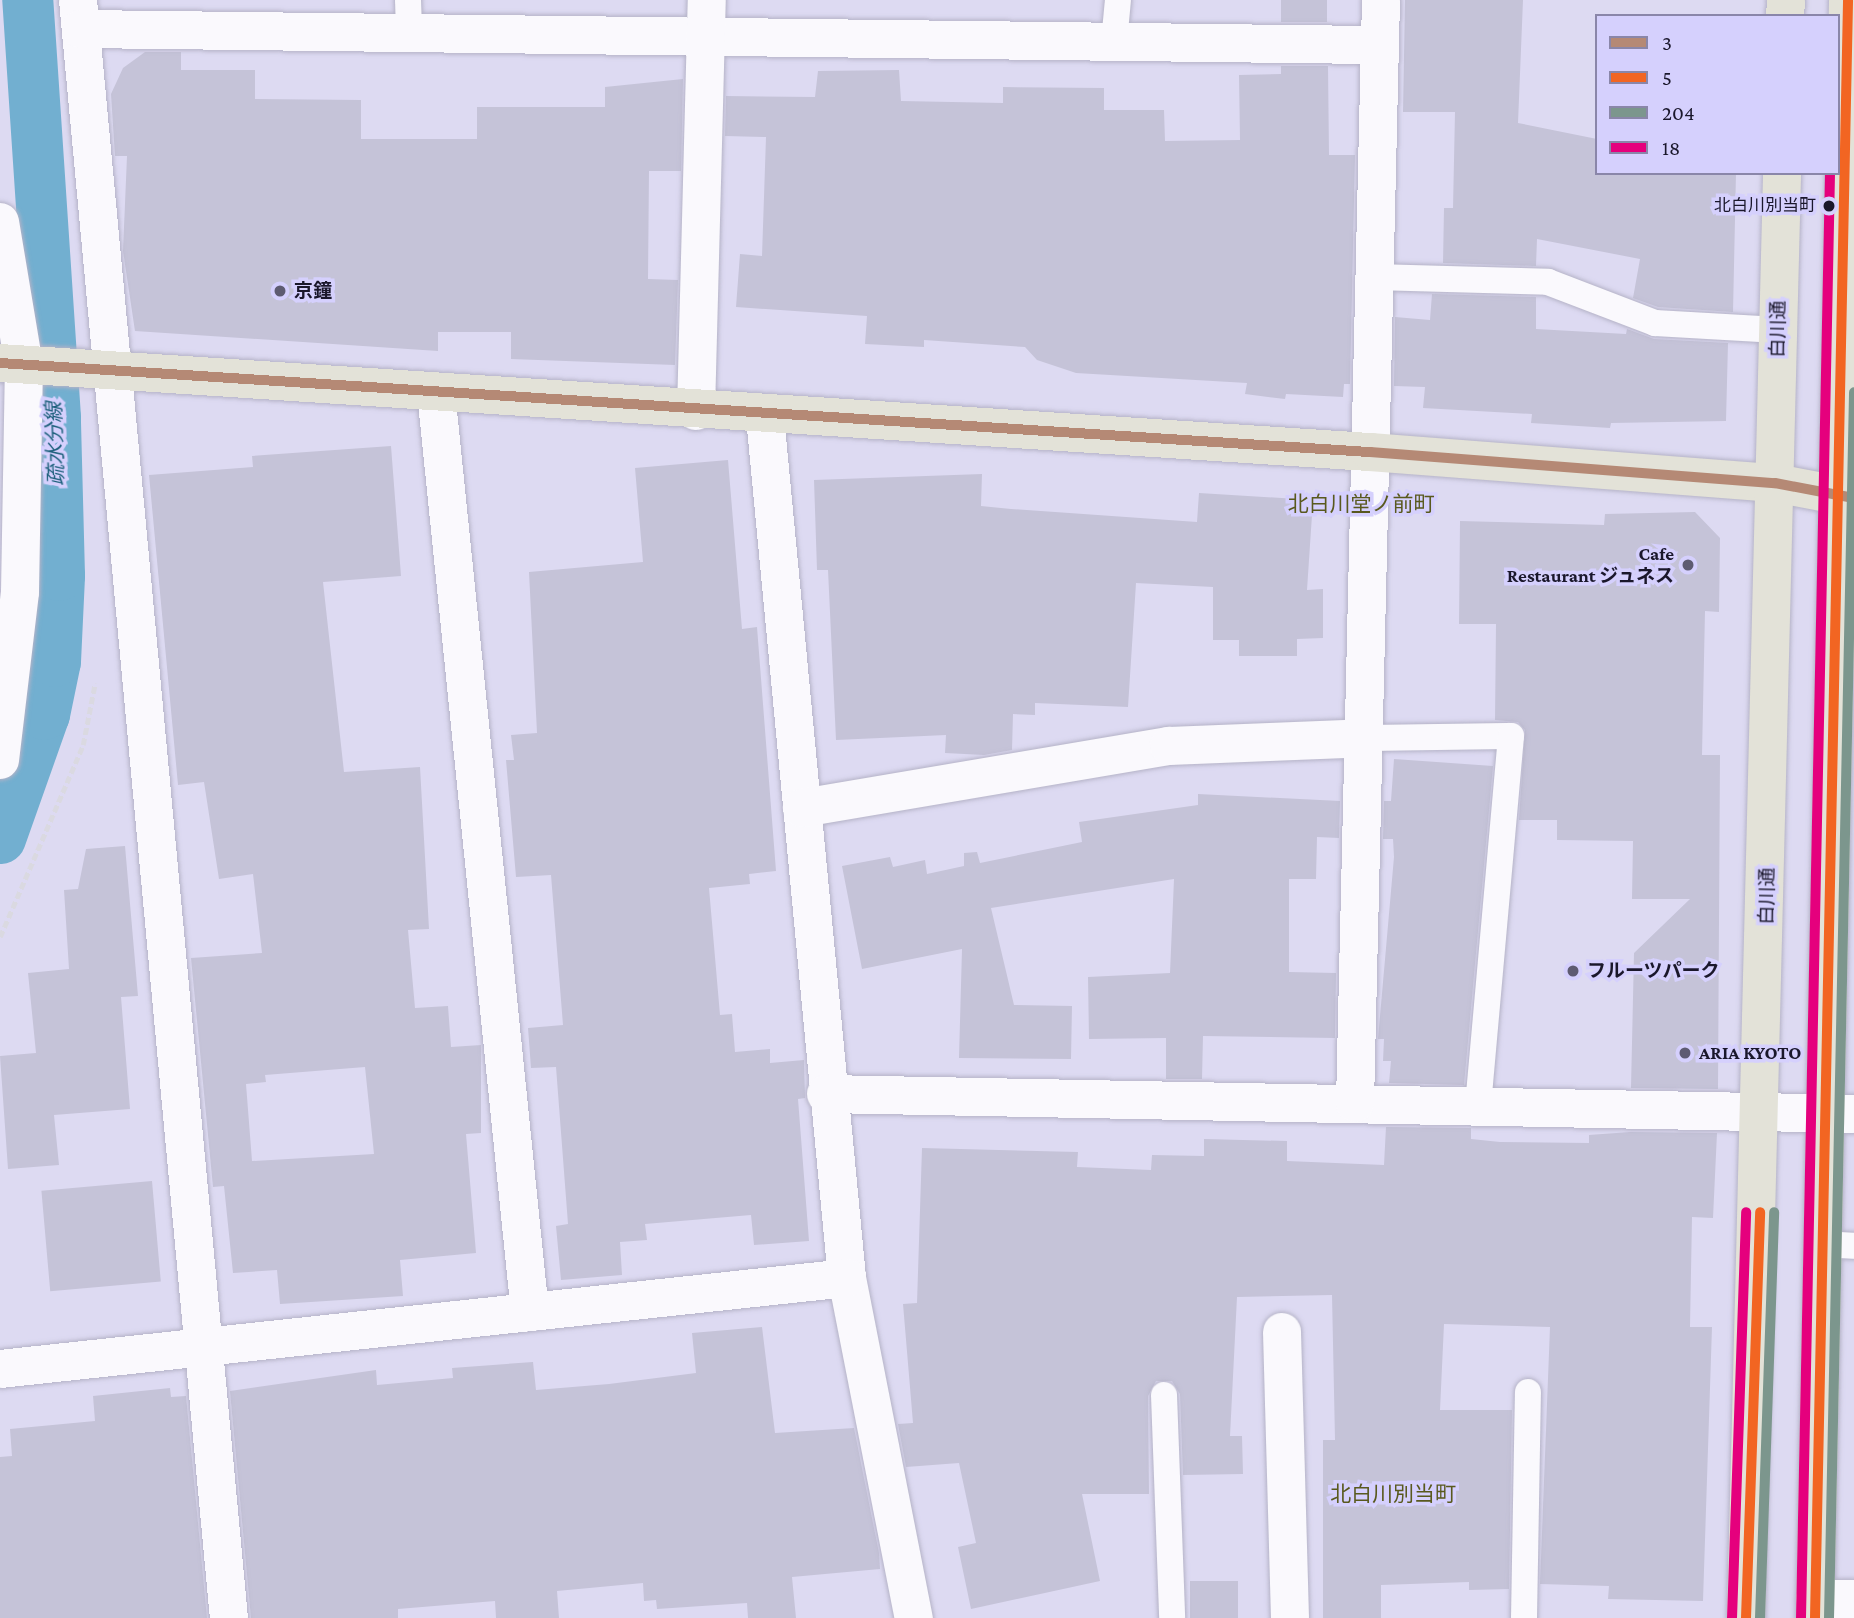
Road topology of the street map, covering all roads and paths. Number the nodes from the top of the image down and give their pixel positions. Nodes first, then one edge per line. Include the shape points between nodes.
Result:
1 (707, 0) edge
2 (1118, 0) edge
3 (1381, 0) edge
4 (1849, 0) edge
5 (79, 15) edge
6 (408, 17) edge
7 (706, 37) junction
8 (1114, 42) junction
9 (1380, 45) junction
10 (1782, 175) edge
11 (0, 222) edge
12 (1374, 277) junction
13 (1778, 330) junction
14 (23, 365) edge
15 (110, 367) junction
16 (436, 392) junction
17 (696, 411) junction
18 (765, 417) junction
19 (1370, 452) junction
20 (1775, 483) junction
21 (1844, 497) edge
22 (96, 677) dead end
23 (1364, 738) junction
24 (0, 760) edge
25 (802, 808) junction
26 (0, 937) edge
27 (826, 1094) junction
28 (1355, 1103) junction
29 (1478, 1105) junction
30 (1763, 1110) junction
31 (1838, 1114) edge
32 (1837, 1245) edge
33 (847, 1278) junction
34 (530, 1312) junction
35 (1282, 1332) dead end
36 (202, 1347) junction
37 (0, 1369) edge
38 (1528, 1392) dead end
39 (1164, 1395) dead end
40 (1854, 1599) edge
41 (1815, 1608) edge
42 (229, 1618) edge
43 (914, 1618) edge
44 (1172, 1618) edge
45 (1290, 1618) edge
46 (1524, 1618) edge
47 (1745, 1618) edge
48 (1758, 1618) edge

1 - 7 street
2 - 8 lane
3 - 9 street
4 - 21 main road
5 - 6 street
5 - 15 street
6 - 7 street
7 - 8 street
7 - 17 street
8 - 9 street
9 - 12 street
10 - 13 main road, 白川通
11 - 14 street
12 - 13 lane via 1548,282 1655,323
12 - 19 street
13 - 20 main road, 白川通
14 - 15 main road
14 - 24 street via 20,592
15 - 16 main road
15 - 36 street via 128,508
16 - 17 main road
16 - 34 street
17 - 18 main road
18 - 19 main road
18 - 25 street
19 - 20 main road
19 - 23 street
20 - 21 main road
20 - 30 main road, 白川通
21 - 31 main road
22 - 26 path via 83,745
23 - 25 street via 1169,746
23 - 28 street
23 - 29 lane via 1511,736
25 - 27 street
27 - 28 street
27 - 33 street
28 - 29 street
29 - 30 street
30 - 31 street
30 - 47 main road, 白川通
31 - 32 main road
32 - 41 main road
33 - 34 street
33 - 43 street
34 - 36 street
35 - 45 street
36 - 37 street
36 - 42 street
38 - 46 lane
39 - 44 lane
40 - 41 street
47 - 48 street

